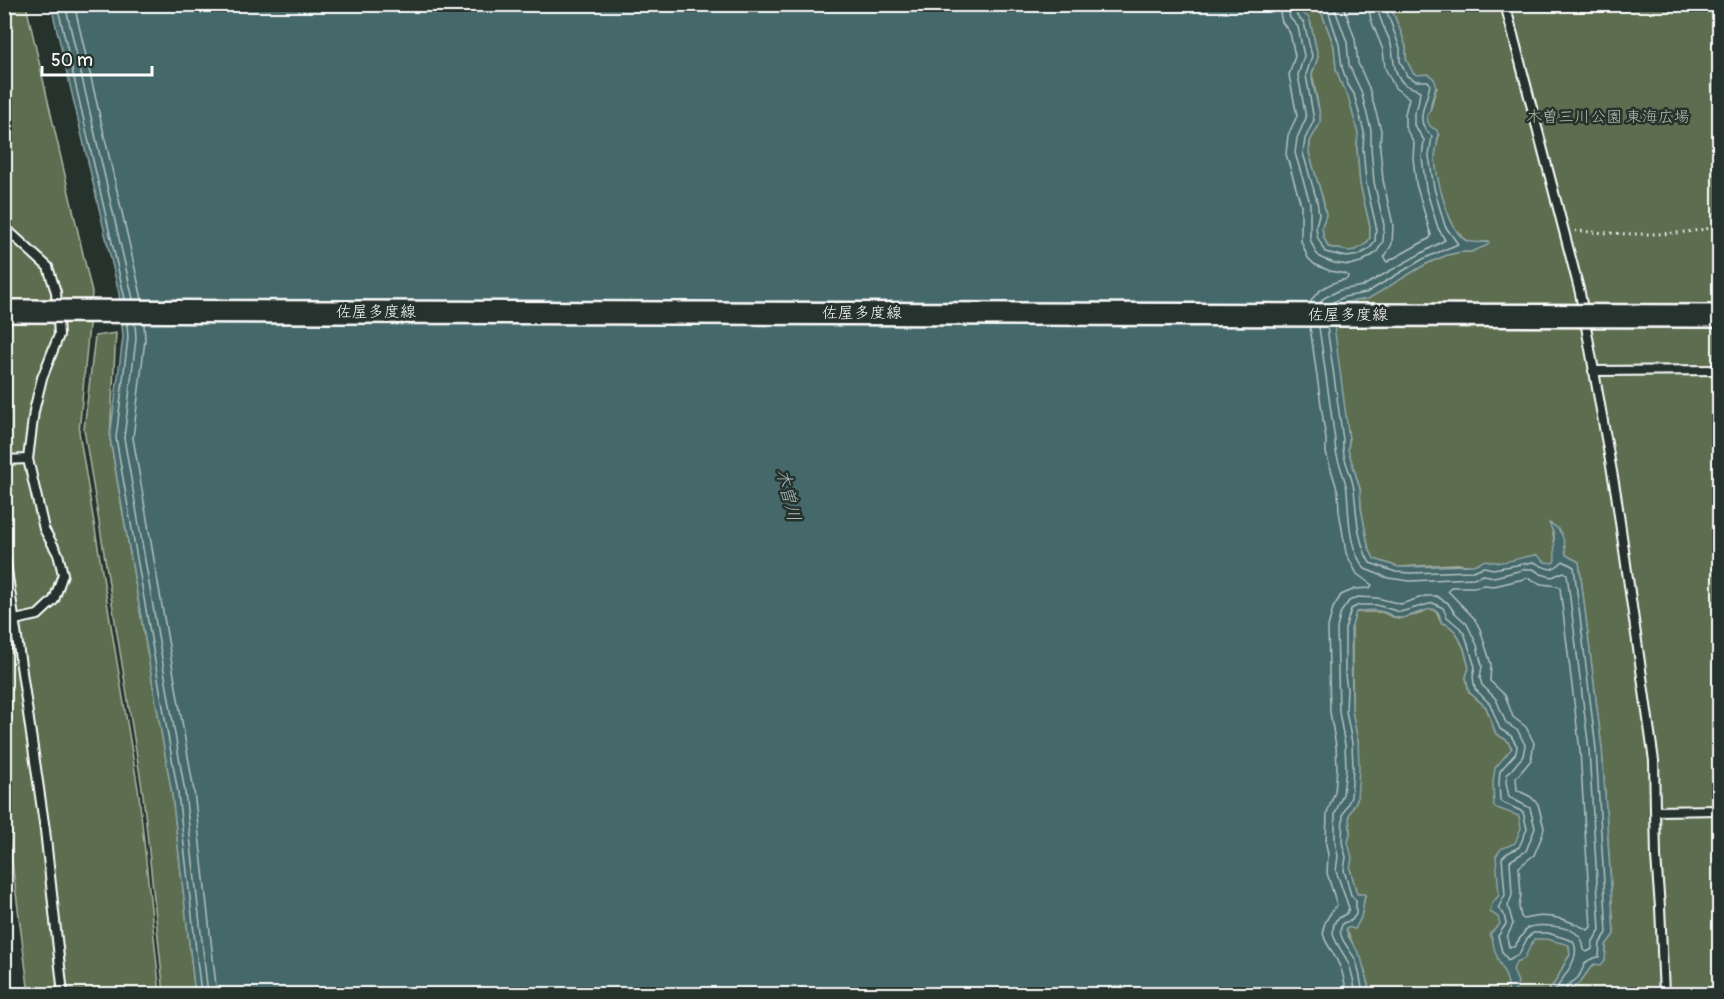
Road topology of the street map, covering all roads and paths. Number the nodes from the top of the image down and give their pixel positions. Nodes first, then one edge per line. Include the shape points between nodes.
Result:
1 (1505, 4) edge
2 (1719, 226) edge
3 (4, 227) edge
4 (1564, 230) junction
5 (4, 311) edge
6 (1719, 316) edge
7 (1719, 370) edge
8 (1593, 371) junction
9 (28, 459) junction
10 (4, 460) edge
11 (4, 549) edge
12 (15, 620) junction
13 (1719, 810) edge
14 (1655, 811) junction
15 (63, 994) edge
16 (1664, 994) edge

1 - 4 lane
2 - 4 path via 1661,236
3 - 9 lane via 48,267 56,291 59,335 42,378
4 - 8 lane
5 - 6 main road, 佐屋多度線, bridge
7 - 8 lane
8 - 14 lane via 1636,626 1654,761
9 - 10 lane
9 - 12 lane via 44,530 58,554 63,574 54,600 38,615
11 - 12 lane
12 - 15 lane via 45,830
13 - 14 lane
14 - 16 lane

